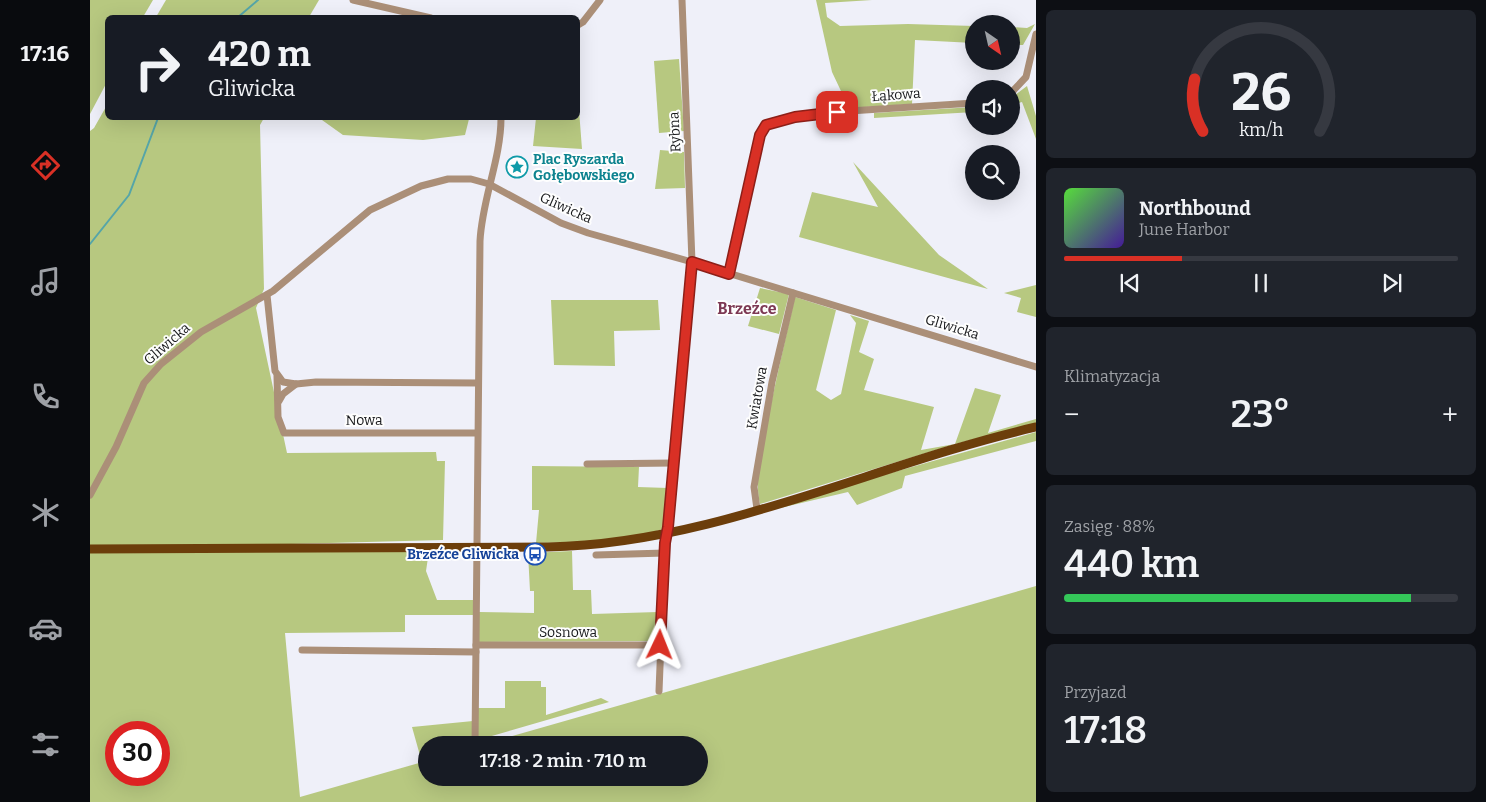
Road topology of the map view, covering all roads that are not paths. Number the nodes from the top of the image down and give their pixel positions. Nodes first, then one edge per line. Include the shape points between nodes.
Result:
1 (353, 0) edge
2 (600, 0) edge
3 (682, 0) edge
4 (418, 15) edge
5 (580, 24) edge
6 (1036, 34) edge
7 (1020, 84) edge
8 (965, 104) edge
9 (501, 120) edge
10 (488, 184) junction
11 (692, 262) junction
12 (729, 274) junction
13 (794, 293) junction
14 (266, 296) junction
15 (252, 303) junction
16 (267, 312) junction
17 (1036, 367) edge
18 (277, 376) junction
19 (478, 383) junction
20 (296, 384) junction
21 (279, 402) junction
22 (1036, 427) edge
23 (477, 433) junction
24 (674, 463) junction
25 (587, 464) dead end
26 (90, 495) edge
27 (757, 509) junction
28 (667, 535) junction
29 (476, 547) junction
30 (90, 548) edge
31 (665, 553) junction
32 (596, 554) dead end
33 (660, 645) junction
34 (476, 648) junction
35 (302, 650) dead end
36 (659, 691) dead end
37 (475, 736) edge

1 - 4 street
2 - 5 street
3 - 11 street, Rybna
6 - 7 street via 1026,78
8 - 12 street, Łąkowa via 818,113 766,125 760,135
9 - 10 street
10 - 11 street, Gliwicka via 561,224
10 - 14 street, Gliwicka via 472,179 448,179 391,199 342,231
10 - 19 street via 481,217
11 - 12 street, Gliwicka
11 - 24 street, Rybna
12 - 13 street, Gliwicka
13 - 17 street, Gliwicka
13 - 27 street, Kwiatowa via 772,382 754,487
14 - 15 street, Gliwicka
14 - 16 street, Nowa
15 - 16 street
15 - 26 street, Gliwicka via 179,348 144,383 116,447
16 - 18 street, Nowa
18 - 20 street via 283,382
18 - 21 street, Nowa
19 - 20 street
19 - 23 street
20 - 21 street via 283,394
21 - 23 street, Nowa via 278,417 284,433
22 - 27 main road
23 - 29 street
24 - 25 street
24 - 28 street, Rybna
27 - 28 main road
28 - 29 main road via 587,546
28 - 31 street, Rybna
29 - 30 main road
29 - 34 street
31 - 32 street
31 - 33 street, Rybna
33 - 34 street, Sosnowa
33 - 36 street, Rybna
34 - 35 street
34 - 37 street

